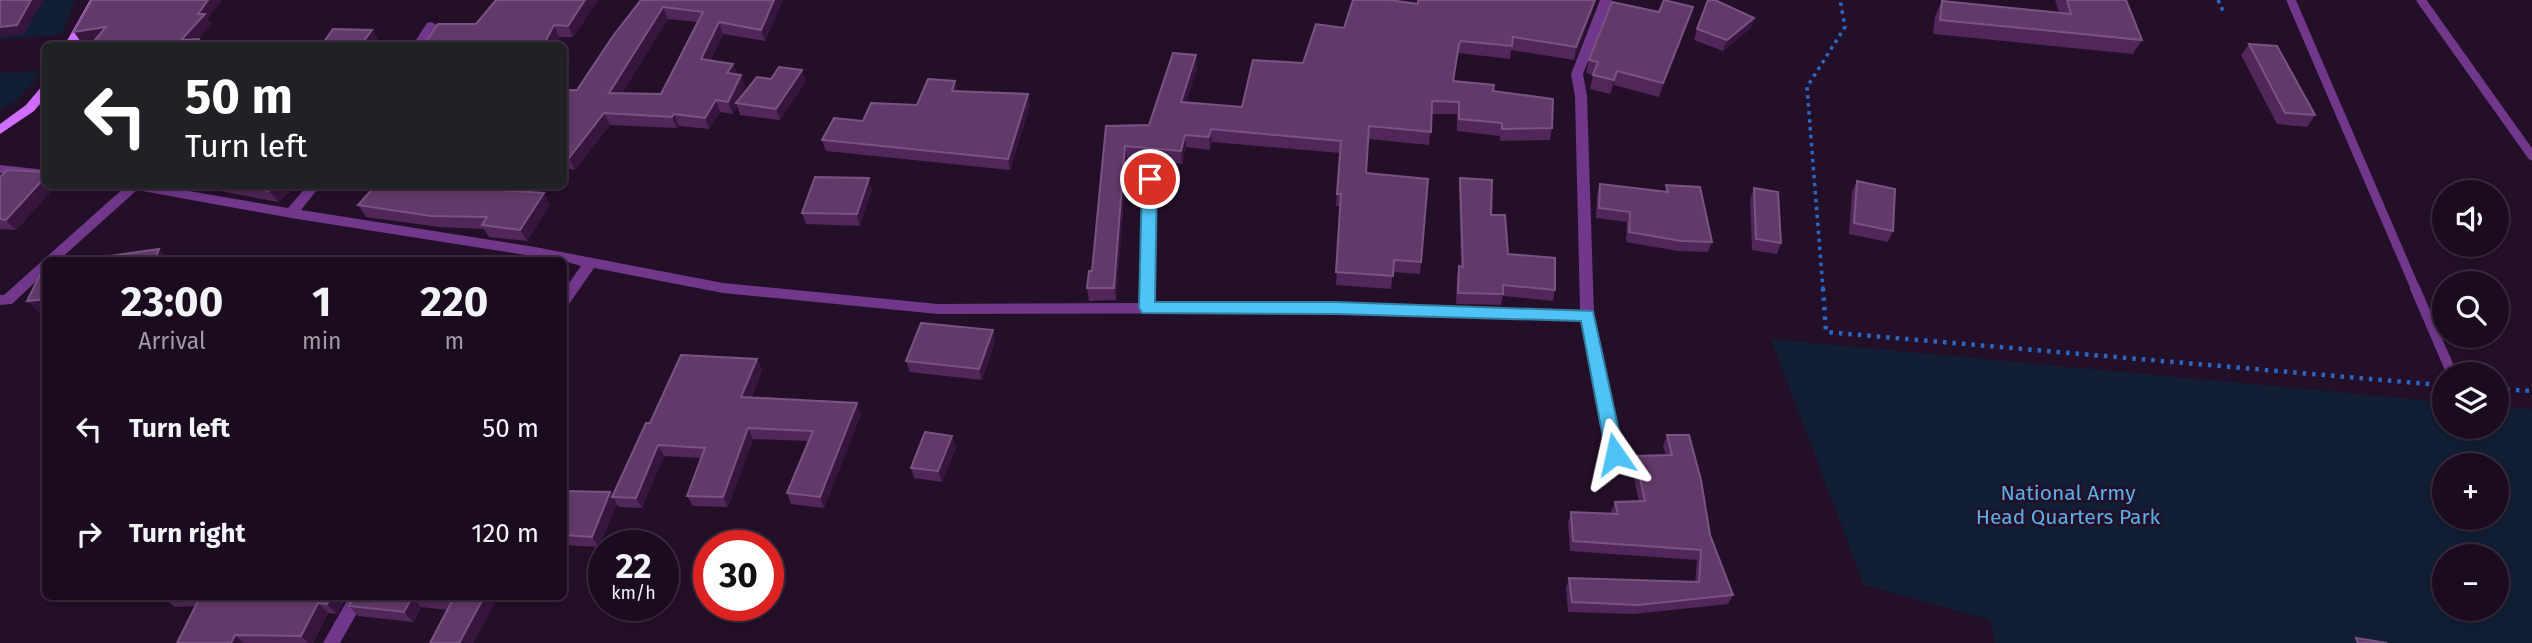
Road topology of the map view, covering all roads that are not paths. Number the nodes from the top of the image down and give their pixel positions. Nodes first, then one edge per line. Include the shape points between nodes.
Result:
1 (96, 0) edge
2 (1606, 0) edge
3 (2291, 0) edge
4 (2421, 0) edge
5 (432, 25) dead end
6 (73, 42) edge
7 (420, 42) edge
8 (42, 94) edge
9 (0, 130) edge
10 (2532, 156) edge
11 (0, 169) edge
12 (42, 174) edge
13 (1150, 179) dead end
14 (132, 189) edge
15 (153, 189) edge
16 (312, 189) edge
17 (291, 214) junction
18 (53, 257) edge
19 (558, 257) edge
20 (567, 259) edge
21 (590, 264) junction
22 (42, 267) edge
23 (567, 296) edge
24 (0, 300) edge
25 (1147, 308) junction
26 (1587, 315) junction
27 (2447, 362) edge
28 (1615, 454) dead end
29 (356, 600) edge
30 (331, 643) edge

1 - 6 street
2 - 26 street via 1577,74
3 - 27 lane
4 - 10 lane
5 - 7 street
8 - 9 street
11 - 12 street
13 - 25 street
14 - 18 street
15 - 17 street
16 - 17 street
17 - 19 street
20 - 21 street
21 - 23 street
21 - 25 street via 723,288 938,309
22 - 24 street via 7,300
25 - 26 street
26 - 28 street
29 - 30 street

